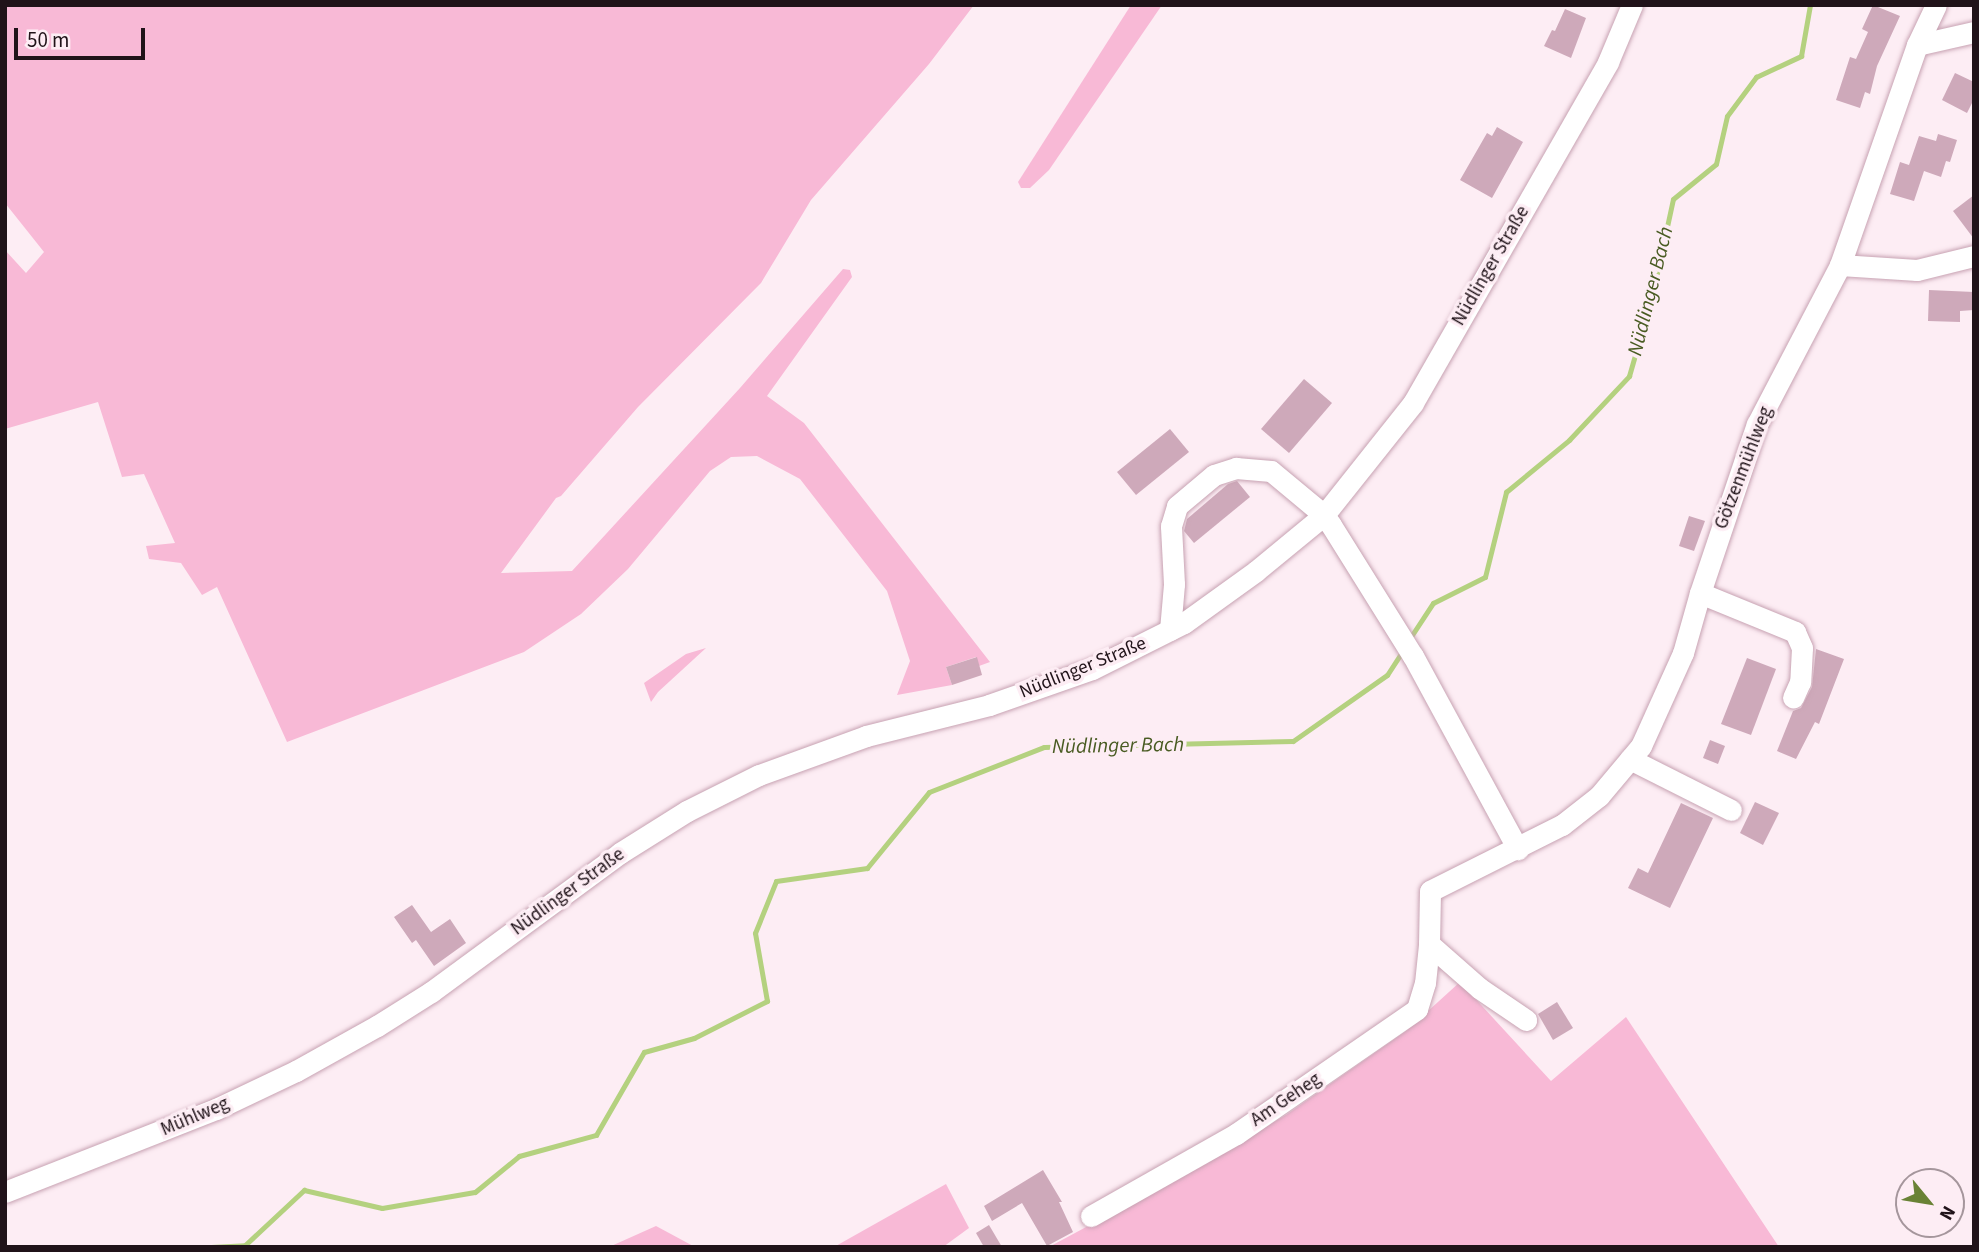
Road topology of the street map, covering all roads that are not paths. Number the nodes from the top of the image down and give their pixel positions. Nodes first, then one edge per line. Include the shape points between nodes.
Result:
1 (1632, 5) edge
2 (1936, 5) edge
3 (1974, 32) edge
4 (1917, 45) junction
5 (1974, 256) edge
6 (1840, 265) junction
7 (1324, 514) junction
8 (1700, 593) junction
9 (1170, 630) junction
10 (1793, 698) dead end
11 (1630, 759) junction
12 (1731, 810) dead end
13 (1518, 849) junction
14 (1430, 891) joint
15 (1429, 944) junction
16 (1526, 1020) dead end
17 (377, 1026) joint
18 (5, 1192) edge
19 (1091, 1216) dead end

1 - 7 street, Nüdlinger Straße via 1608,62 1413,403
2 - 4 street, Götzenmühlweg
3 - 4 street
4 - 6 street, Götzenmühlweg
5 - 6 street via 1917,270
6 - 8 street, Götzenmühlweg via 1756,424
7 - 9 street, Nüdlinger Straße via 1256,571
7 - 9 street via 1271,471 1236,468 1214,475 1177,506 1171,526 1174,584
7 - 13 street via 1413,656
8 - 10 street via 1795,632 1802,648 1800,682
8 - 11 street, Götzenmühlweg via 1666,695
9 - 17 street, Nüdlinger Straße via 1092,669 989,705 866,736 759,775 687,811 620,853 431,992
11 - 12 street
11 - 13 street, Götzenmühlweg via 1599,796 1562,825
13 - 14 street, Götzenmühlweg
14 - 15 street, Am Geheg
15 - 16 street via 1479,988
15 - 19 street, Am Geheg via 1417,1009 1236,1134
17 - 18 street, Mühlweg via 216,1108

